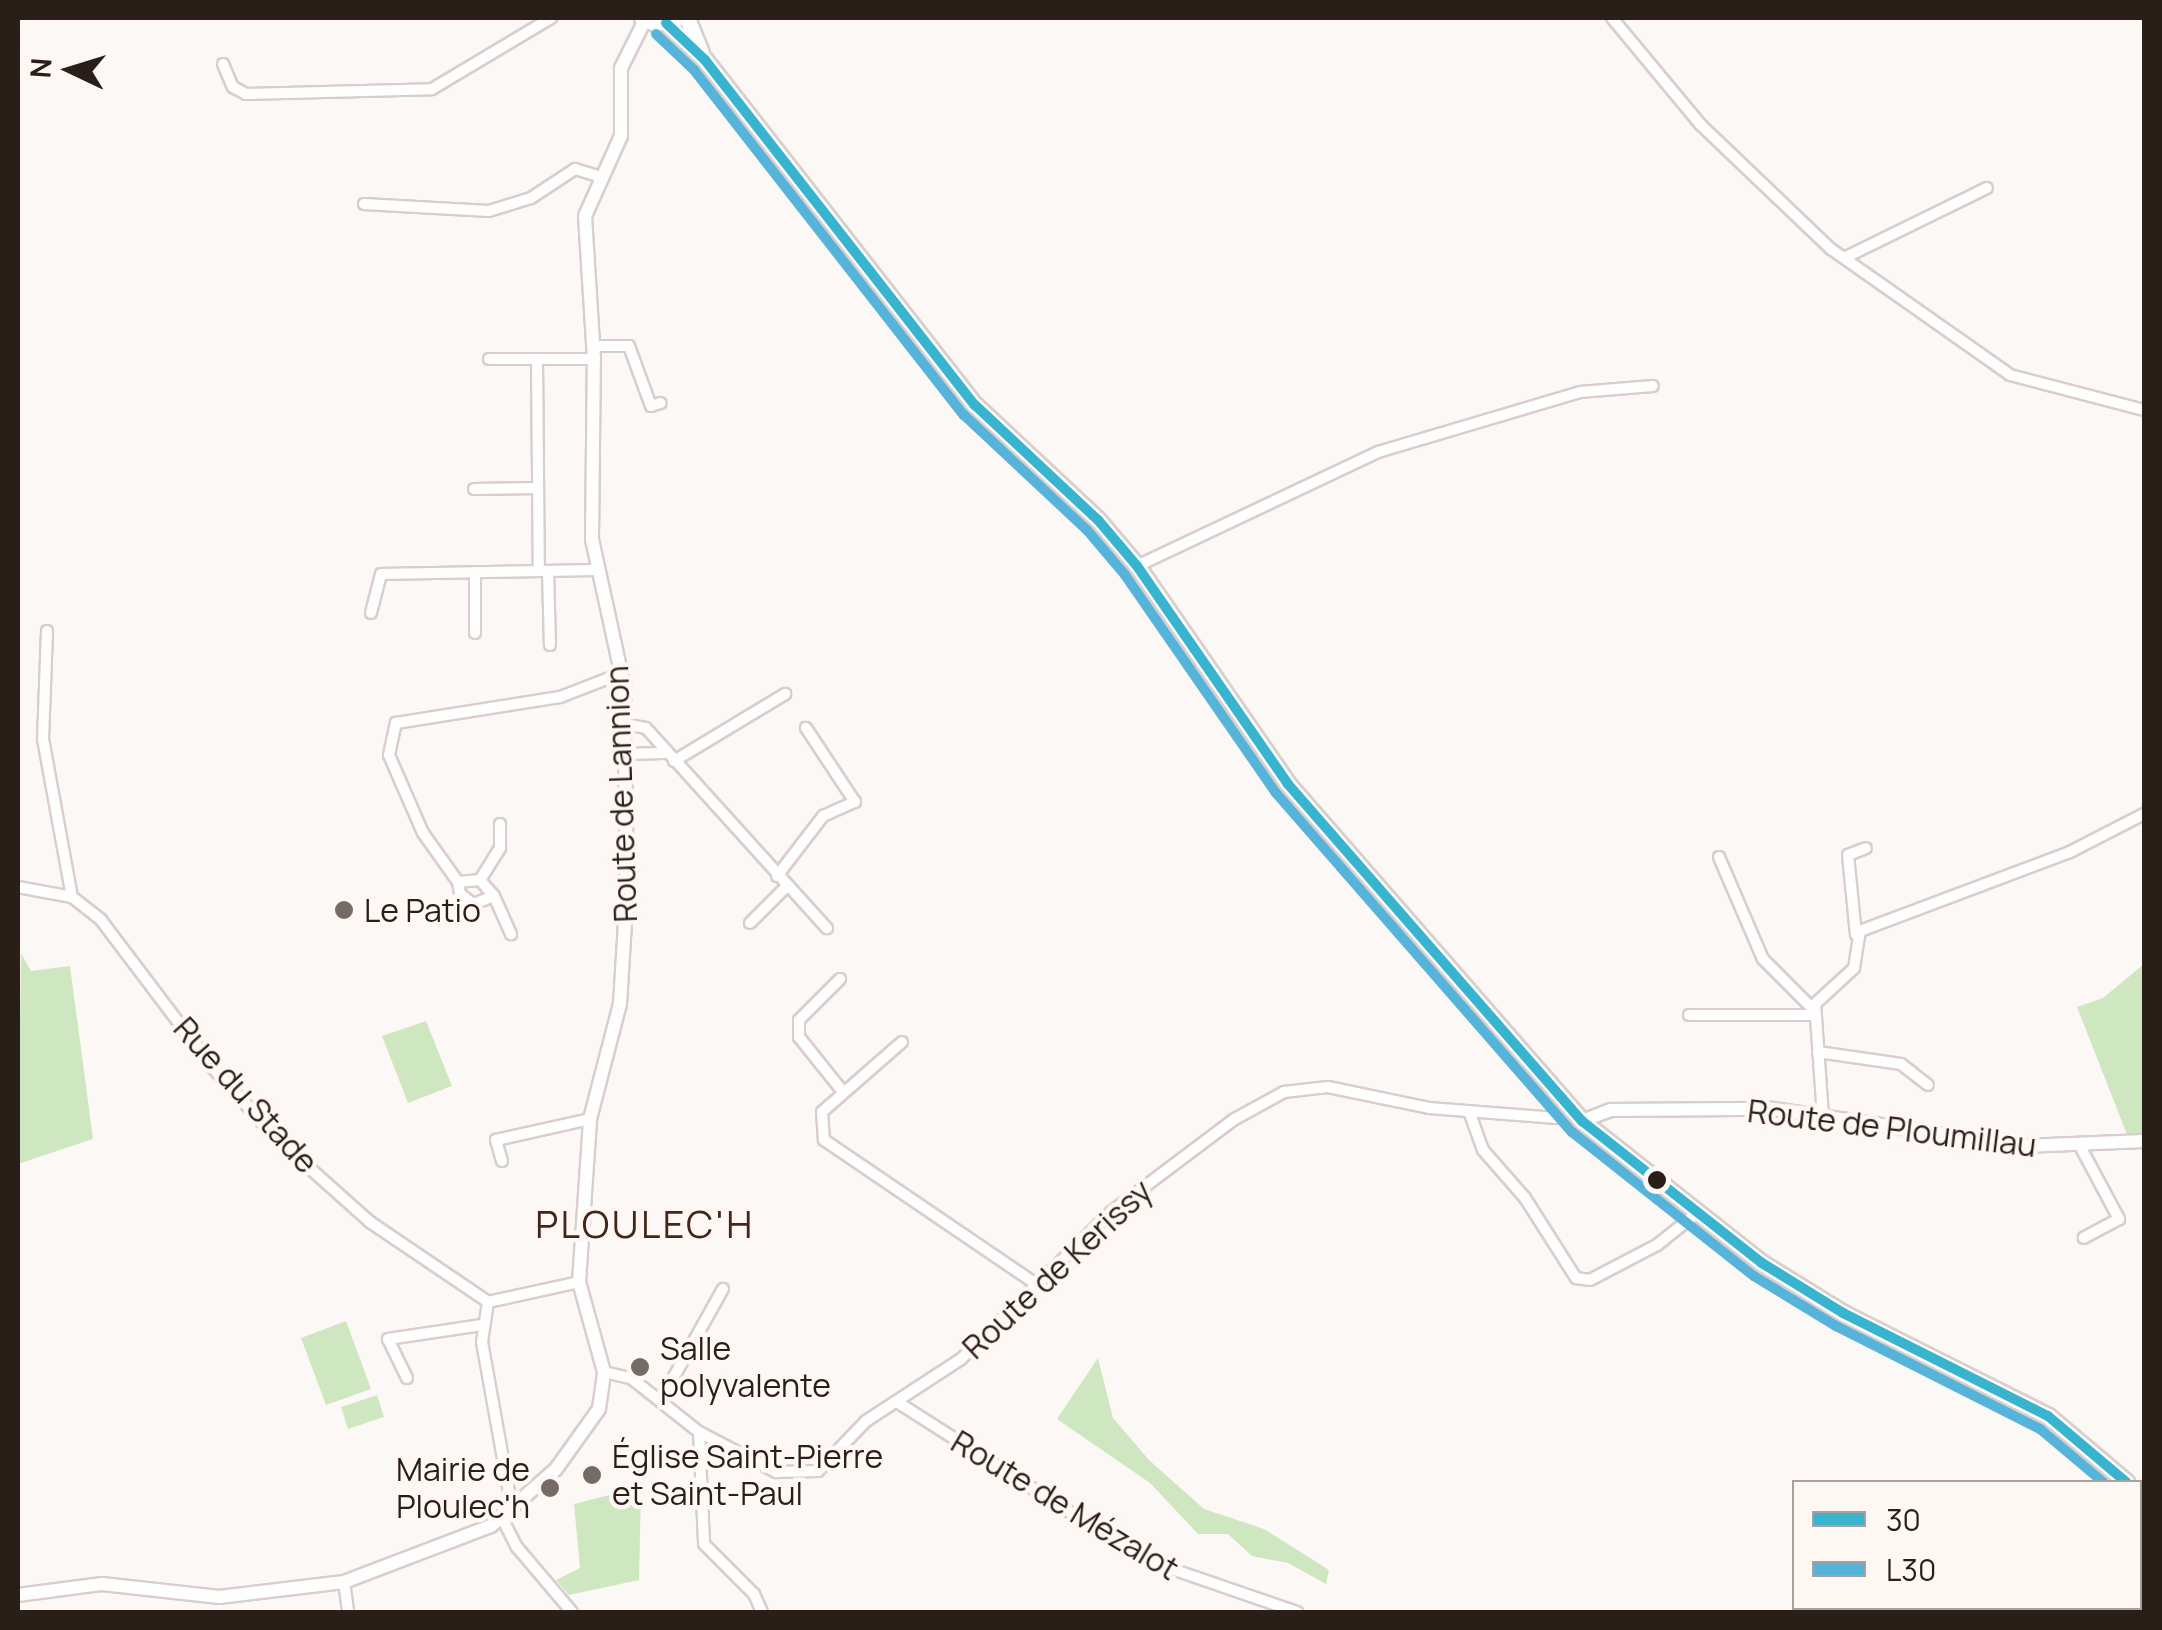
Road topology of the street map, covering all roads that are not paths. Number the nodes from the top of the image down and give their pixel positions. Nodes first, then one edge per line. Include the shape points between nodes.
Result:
1 (551, 18) edge
2 (686, 18) edge
3 (1612, 18) edge
4 (644, 19) edge
5 (672, 20) edge
6 (705, 60) junction
7 (223, 64) dead end
8 (598, 176) junction
9 (1988, 188) dead end
10 (364, 204) dead end
11 (1844, 258) junction
12 (594, 352) junction
13 (489, 359) dead end
14 (537, 359) junction
15 (1653, 386) dead end
16 (660, 404) dead end
17 (2144, 410) edge
18 (538, 488) junction
19 (474, 489) dead end
20 (1137, 566) junction
21 (596, 570) junction
22 (544, 571) junction
23 (475, 572) junction
24 (370, 613) dead end
25 (47, 632) dead end
26 (475, 633) dead end
27 (550, 646) dead end
28 (622, 673) junction
29 (785, 694) dead end
30 (624, 724) junction
31 (806, 728) dead end
32 (664, 753) junction
33 (624, 754) junction
34 (674, 761) junction
35 (2144, 814) edge
36 (500, 824) dead end
37 (1866, 848) dead end
38 (1719, 857) dead end
39 (777, 876) junction
40 (480, 880) junction
41 (458, 882) junction
42 (787, 886) junction
43 (18, 887) edge
44 (494, 896) junction
45 (72, 897) junction
46 (750, 923) dead end
47 (828, 928) dead end
48 (511, 934) dead end
49 (1856, 935) junction
50 (840, 979) dead end
51 (1814, 1013) junction
52 (1689, 1015) dead end
53 (902, 1042) dead end
54 (1818, 1052) junction
55 (1928, 1085) dead end
56 (843, 1092) junction
57 (1469, 1111) junction
58 (1823, 1116) junction
59 (1557, 1118) dead end
60 (590, 1119) junction
61 (1582, 1121) junction
62 (2144, 1141) edge
63 (2080, 1146) junction
64 (502, 1162) dead end
65 (1696, 1214) junction
66 (2084, 1238) dead end
67 (579, 1282) junction
68 (1036, 1284) junction
69 (723, 1289) dead end
70 (488, 1302) junction
71 (482, 1325) junction
72 (604, 1372) junction
73 (407, 1378) dead end
74 (662, 1398) junction
75 (897, 1402) junction
76 (699, 1432) junction
77 (2124, 1480) edge
78 (507, 1514) junction
79 (344, 1582) junction
80 (18, 1595) edge
81 (218, 1598) junction
82 (217, 1612) edge
83 (348, 1612) edge
84 (572, 1612) edge
85 (762, 1612) edge
86 (1297, 1612) edge

1 - 7 street via 432,90 246,94 234,88
2 - 6 main road
3 - 11 street via 1700,124
4 - 5 main road
4 - 8 street, Route de Lannion via 621,68 621,136
5 - 6 main road
6 - 20 main road via 976,404
8 - 10 street via 575,169 531,198 489,211
8 - 12 street, Route de Lannion via 585,216
9 - 11 street
11 - 17 street via 2010,375
12 - 14 street
12 - 16 street via 629,346 650,406
12 - 21 street, Route de Lannion
13 - 14 street
14 - 18 street
15 - 20 street via 1580,392 1378,452
18 - 19 street
18 - 22 street
20 - 61 main road via 1288,783
21 - 22 street
21 - 28 street, Route de Lannion
22 - 23 street
22 - 27 street
23 - 24 street via 381,574
23 - 26 street
25 - 45 street via 43,739
28 - 30 street, Route de Lannion
28 - 41 street via 560,696 396,723 389,755 424,833
29 - 34 street
30 - 32 street via 646,728
30 - 33 street, Route de Lannion
31 - 39 street via 856,802 822,816
32 - 33 street
32 - 34 street
33 - 60 street, Route de Lannion via 623,981
34 - 39 street
35 - 49 street via 2070,852
36 - 40 street via 500,848
37 - 49 street via 1848,855
38 - 51 street via 1764,959
39 - 42 street
40 - 41 street
40 - 44 street
41 - 44 street via 473,904
42 - 46 street
42 - 47 street
43 - 45 street, Rue du Stade
44 - 48 street
45 - 70 street, Rue du Stade via 120,937 213,1068 276,1138 370,1222
49 - 51 street via 1854,968
50 - 56 street via 799,1020 799,1037
51 - 52 street
51 - 54 street
53 - 56 street
54 - 55 street via 1901,1064
54 - 58 street
56 - 68 street via 822,1112 824,1140
57 - 59 street, Route de Kerissy
57 - 65 street via 1483,1150 1525,1198 1576,1278 1590,1280 1657,1245
57 - 68 street, Route de Kerissy via 1328,1087 1284,1092 1233,1120 1111,1212
58 - 61 street, Route de Ploumillau via 1773,1109 1611,1110
58 - 63 street, Route de Ploumillau via 1999,1144
60 - 64 street via 496,1140
60 - 67 street, Route de Lannion
61 - 65 main road
62 - 63 street, Route de Ploumillau
63 - 66 street via 2119,1219
65 - 77 main road via 1810,1294 2048,1416
67 - 70 street
67 - 72 street, Route de Lannion
68 - 75 street, Route de Kerissy via 961,1359
69 - 74 street
70 - 71 street
71 - 73 street via 388,1339
71 - 78 street
72 - 74 street, Route de Kerissy via 631,1378
72 - 78 street via 592,1426
74 - 76 street, Route de Kerissy
75 - 76 street, Route de Kerissy via 806,1476 776,1472
75 - 86 street, Route de Mézalot via 1142,1559
76 - 85 street via 704,1544 754,1594
78 - 79 street via 471,1536
78 - 84 street via 517,1547
79 - 81 street
79 - 83 street
80 - 81 street via 102,1584
81 - 82 street

